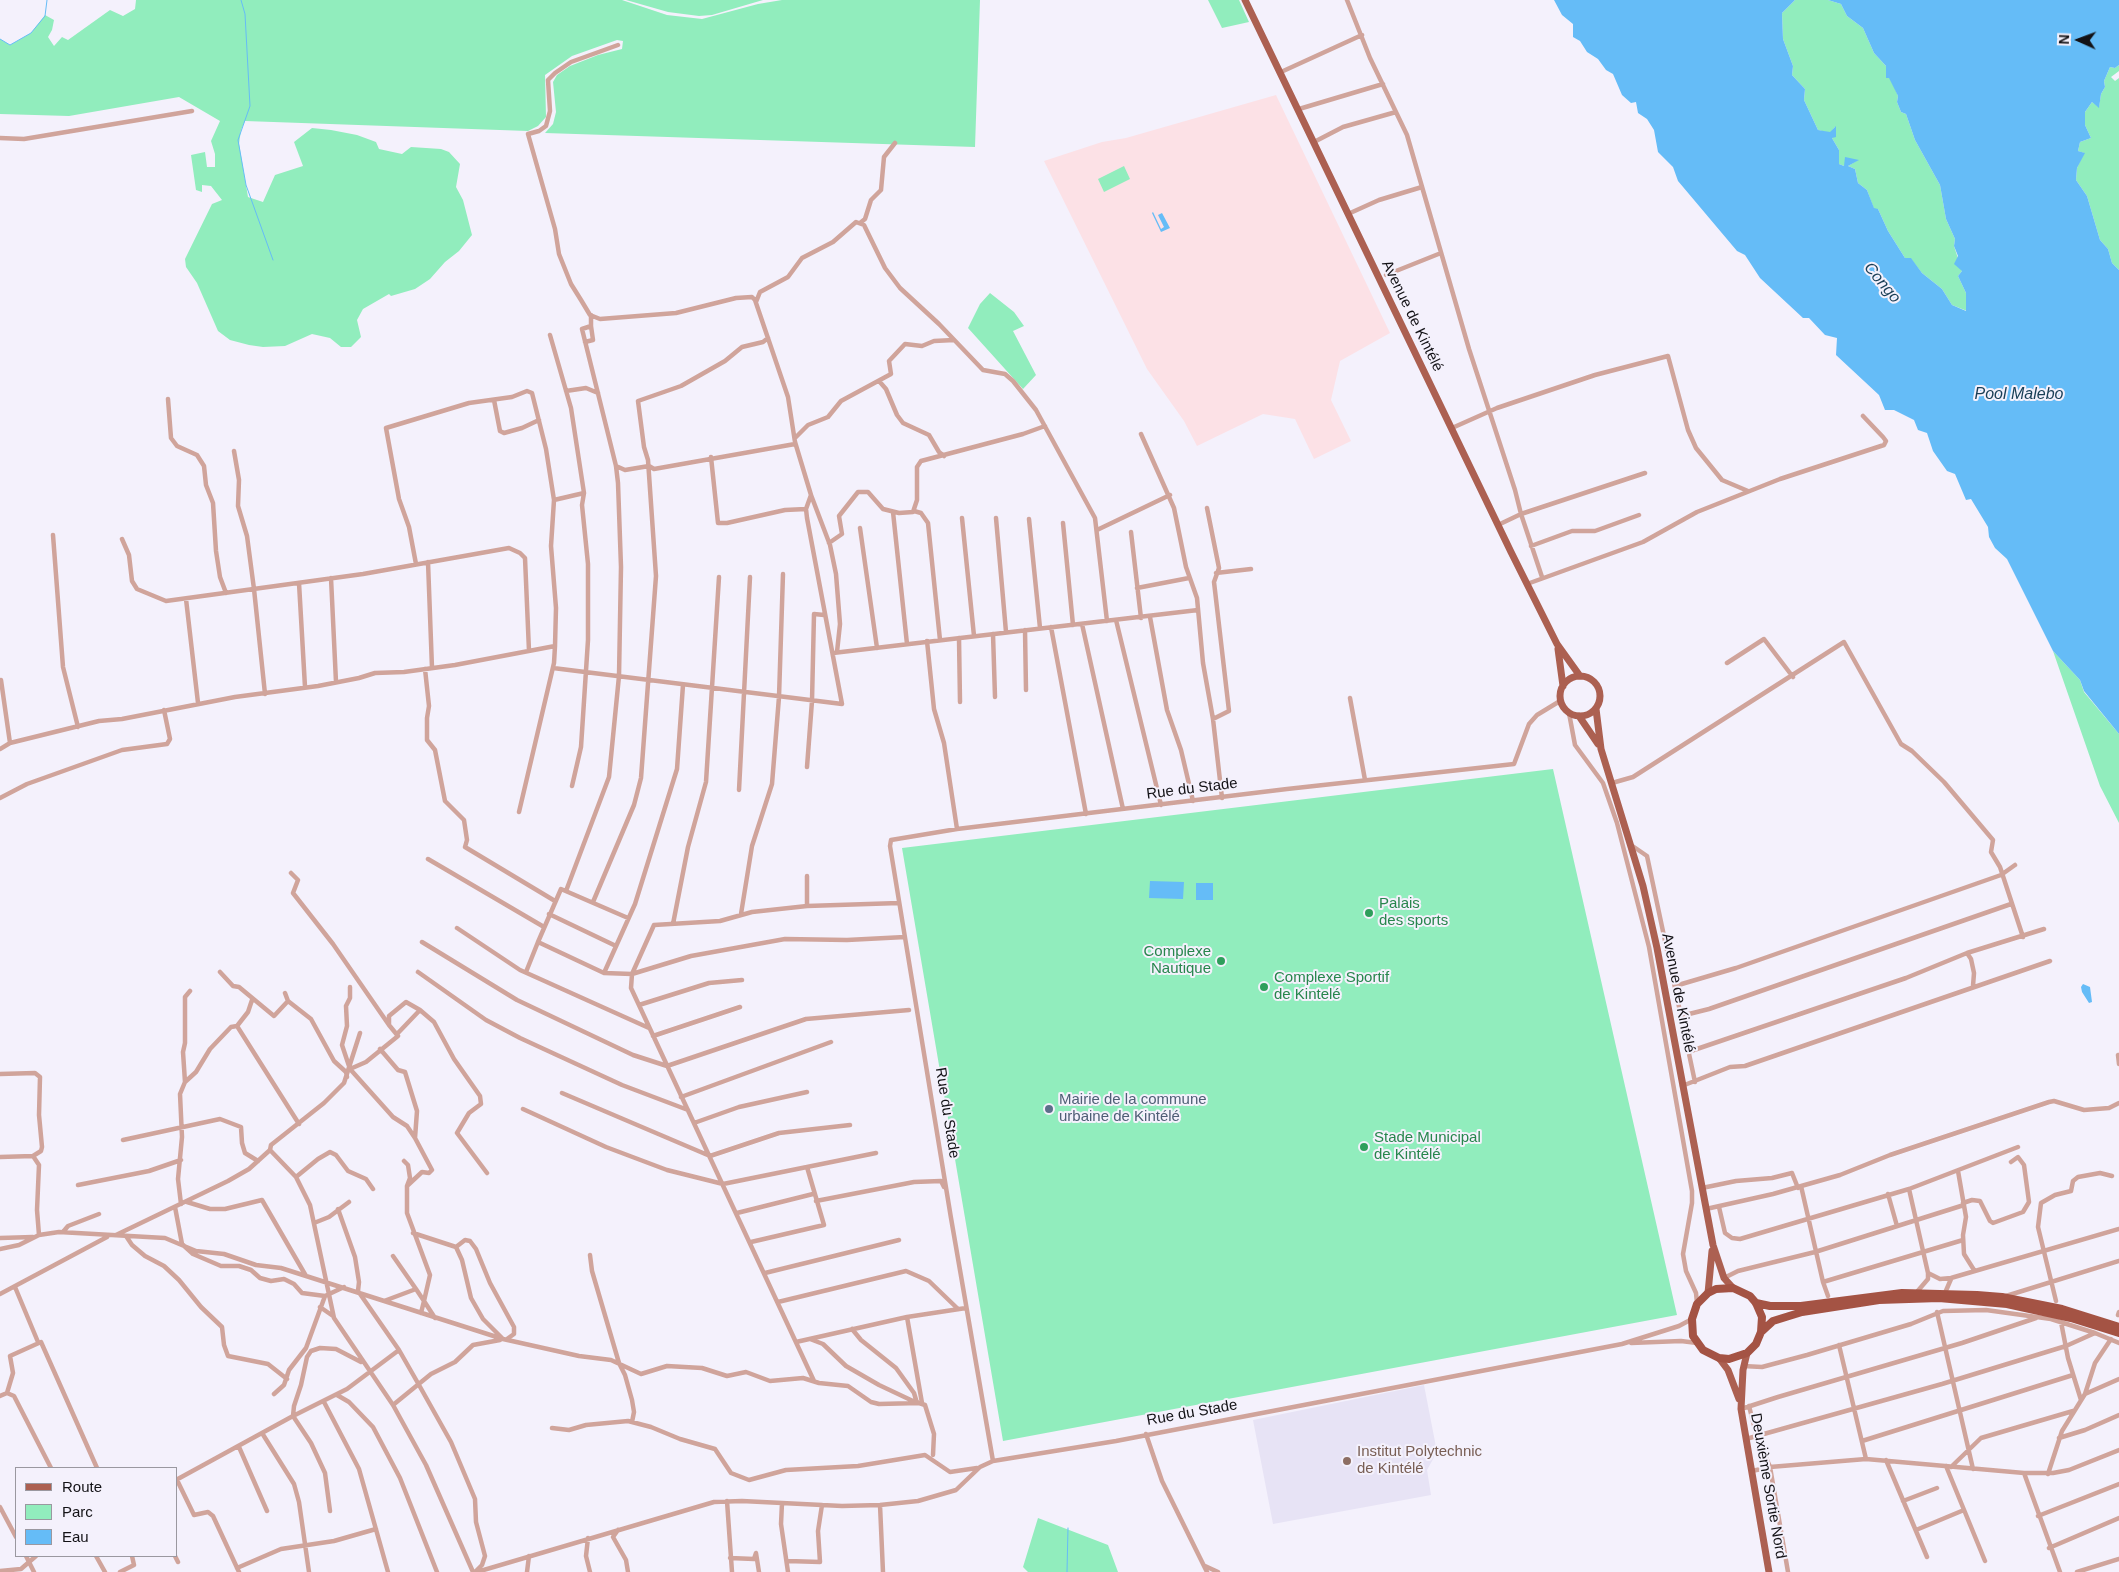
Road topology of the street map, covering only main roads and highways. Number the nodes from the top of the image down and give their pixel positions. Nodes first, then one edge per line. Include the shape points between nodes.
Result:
1 (1245, 0) edge
2 (1557, 644) junction
3 (1580, 676) junction
4 (1563, 686) junction
5 (1596, 709) junction
6 (1579, 716) junction
7 (1601, 749) junction
8 (1713, 1245) junction
9 (1733, 1288) junction
10 (1708, 1293) junction
11 (1756, 1303) junction
12 (2119, 1327) edge
13 (1761, 1332) junction
14 (2119, 1333) edge
15 (1747, 1353) junction
16 (1719, 1358) junction
17 (1741, 1407) junction
18 (1769, 1572) edge

1 - 2 main road, Avenue de Kintélé
2 - 3 main road, Avenue de Kintélé
2 - 4 main road, Avenue de Kintélé
3 - 4 main road
3 - 5 main road, Avenue de Kintélé via 1587,677 1598,687 1600,695
4 - 6 main road, Avenue de Kintélé via 1560,701 1569,713
5 - 6 main road
5 - 7 main road, Avenue de Kintélé
6 - 7 main road, Avenue de Kintélé
7 - 8 main road, Avenue de Kintélé via 1631,846 1657,948
8 - 9 main road, Avenue de Kintélé via 1724,1278
8 - 10 main road, Avenue de Kintélé
9 - 10 highway
9 - 11 highway via 1750,1296
10 - 16 highway via 1697,1304 1692,1327 1697,1343 1710,1355
11 - 12 highway via 1801,1306 1866,1296 1945,1293 2002,1297 2062,1309
11 - 13 highway via 1762,1317
13 - 14 highway via 1773,1321 1802,1312 1880,1300 1918,1298 2024,1307
13 - 15 highway
15 - 16 highway via 1728,1359
15 - 17 main road, Deuxième Sortie Nord via 1743,1366
16 - 17 main road, Deuxième Sortie Nord via 1728,1370
17 - 18 main road, Deuxième Sortie Nord

